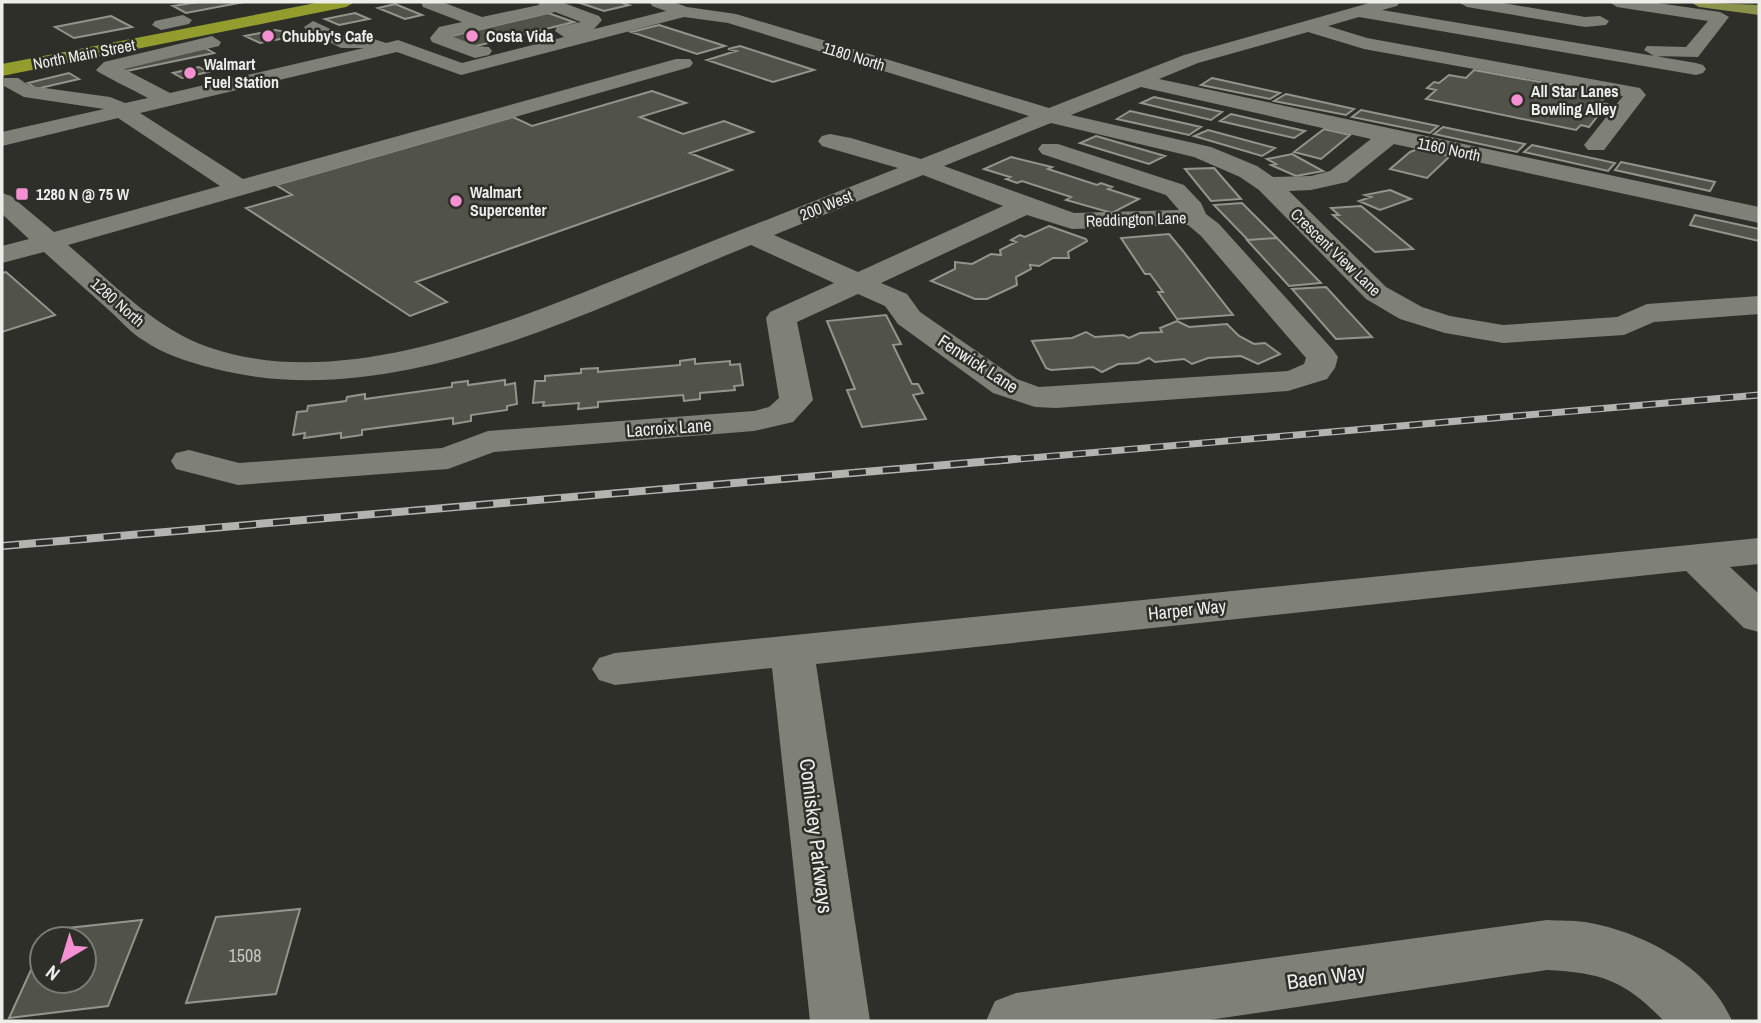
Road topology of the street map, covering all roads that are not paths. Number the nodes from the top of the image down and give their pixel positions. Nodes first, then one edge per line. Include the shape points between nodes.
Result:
1 (346, 2) edge
2 (477, 2) edge
3 (525, 2) edge
4 (658, 2) edge
5 (1391, 2) edge
6 (1467, 2) edge
7 (1553, 2) edge
8 (1617, 2) edge
9 (1699, 2) edge
10 (551, 4) edge
11 (446, 9) edge
12 (1759, 10) edge
13 (684, 12) junction
14 (1362, 12) junction
15 (1538, 14) junction
16 (1598, 15) edge
17 (183, 20) dead end
18 (481, 23) junction
19 (427, 25) dead end
20 (1309, 26) junction
21 (313, 27) dead end
22 (765, 29) junction
23 (164, 31) junction
24 (404, 31) dead end
25 (208, 36) junction
26 (736, 36) dead end
27 (1512, 38) junction
28 (361, 41) junction
29 (1563, 41) junction
30 (387, 49) junction
31 (1191, 59) junction
32 (683, 63) dead end
33 (249, 64) dead end
34 (1696, 69) dead end
35 (1227, 70) dead end
36 (6, 76) edge
37 (272, 76) junction
38 (1140, 80) junction
39 (168, 101) junction
40 (125, 111) junction
41 (1050, 116) junction
42 (2, 119) edge
43 (2, 124) edge
44 (1389, 136) junction
45 (2, 139) edge
46 (830, 141) dead end
47 (1596, 145) dead end
48 (1050, 149) dead end
49 (922, 166) junction
50 (1268, 186) junction
51 (240, 188) junction
52 (1025, 206) junction
53 (5, 207) edge
54 (1759, 215) edge
55 (1194, 217) junction
56 (751, 235) junction
57 (48, 242) junction
58 (2, 255) edge
59 (858, 282) junction
60 (1759, 305) edge
61 (254, 367) joint
62 (1315, 373) joint
63 (189, 461) dead end
64 (1759, 551) edge
65 (1695, 558) junction
66 (1759, 618) edge
67 (792, 651) junction
68 (615, 669) dead end
69 (840, 1021) edge
70 (1016, 1021) edge
71 (1702, 1021) edge

1 - 25 highway
2 - 11 street
3 - 11 street
4 - 13 street, 1180 North
5 - 14 street, 200 West
6 - 15 street
7 - 15 street
8 - 29 street via 1720,18 1691,53
9 - 12 main road
10 - 18 street
10 - 18 street via 593,20 587,26 475,52 439,38 446,31
11 - 18 street
11 - 19 street
13 - 22 street, 1180 North via 730,18
13 - 30 street via 612,37 461,69 398,46
14 - 20 street, 200 West
14 - 27 street
15 - 16 street
15 - 27 street
16 - 29 street
17 - 23 street
20 - 31 street, 200 West
20 - 47 street via 1376,45 1633,92
21 - 28 street via 348,44
22 - 26 street
22 - 41 street, 1180 North
23 - 25 street
23 - 36 highway, North Main Street
24 - 28 street
25 - 39 street via 106,70
27 - 29 street
28 - 30 street
29 - 34 street
30 - 37 street
31 - 35 street
31 - 38 street, 200 West
32 - 51 street
33 - 37 street
36 - 40 street via 24,91 102,101
37 - 39 street
38 - 41 street, 200 West
38 - 44 street, 1160 North
39 - 40 street
40 - 45 street
40 - 51 street
41 - 49 street, 200 West
41 - 50 street, Crescent View Lane via 1135,133 1225,160
42 - 43 street
44 - 50 street via 1338,177
44 - 54 street, 1160 North
46 - 49 street, Reddington Lane
48 - 55 street via 1175,190 1192,208
49 - 52 street, Reddington Lane
49 - 56 street, 200 West
50 - 60 street, Crescent View Lane via 1376,293 1411,313 1445,324 1503,334 1624,326 1647,313
51 - 57 street
52 - 55 street, Reddington Lane via 1072,221
52 - 59 street, Lacroix Lane
53 - 57 street, 1280 North
55 - 62 street, Reddington Lane via 1322,357
56 - 59 street, Fenwick Lane
56 - 61 street, 200 West via 468,345 354,368
57 - 58 street
57 - 61 street, 1280 North via 154,334 205,358
59 - 62 street, Fenwick Lane via 895,300 909,318 1005,386 1035,397 1288,381
59 - 63 street, Lacroix Lane via 781,318 796,400 781,415 488,442 448,458 238,474
64 - 65 street, Harper Way
65 - 66 street
65 - 67 street, Harper Way
67 - 68 street, Harper Way
67 - 69 street, Comiskey Parkways
70 - 71 street, Baen Way via 1547,945 1586,947 1634,964 1670,988

